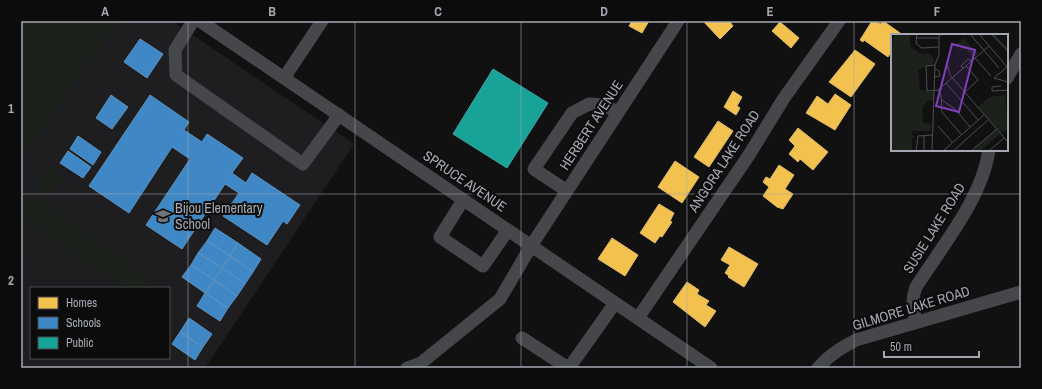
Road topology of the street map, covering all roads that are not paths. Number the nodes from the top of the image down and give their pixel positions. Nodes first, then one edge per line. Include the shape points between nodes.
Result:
1 (193, 21) edge
2 (200, 21) edge
3 (322, 21) edge
4 (678, 21) edge
5 (839, 21) edge
6 (1021, 54) edge
7 (1008, 76) edge
8 (284, 78) junction
9 (618, 112) junction
10 (340, 116) junction
11 (989, 151) edge
12 (567, 191) junction
13 (463, 200) junction
14 (508, 230) junction
15 (531, 246) junction
16 (1021, 292) edge
17 (615, 303) junction
18 (638, 318) junction
19 (916, 322) junction
20 (522, 338) dead end
21 (702, 366) edge
22 (407, 368) edge
23 (569, 368) edge
24 (818, 368) edge

1 - 10 street via 175,50 176,75 303,164
2 - 8 street, SPRUCE AVENUE
3 - 8 street
4 - 9 street, HERBERT AVENUE
5 - 18 street, ANGORA LAKE ROAD via 784,98 749,155
6 - 7 street
8 - 10 street, SPRUCE AVENUE
9 - 12 street, HERBERT AVENUE
9 - 12 street via 603,104 589,104 572,112 534,169
10 - 13 street, SPRUCE AVENUE
11 - 19 street, SUSIE LAKE ROAD via 983,178 973,200 912,296
12 - 15 street, HERBERT AVENUE
13 - 14 street, SPRUCE AVENUE
13 - 14 street via 440,237 483,266
14 - 15 street, SPRUCE AVENUE
15 - 17 street, SPRUCE AVENUE
15 - 22 street, HERBERT AVENUE via 500,299 421,363
16 - 19 street, GILMORE LAKE ROAD
17 - 18 street, SPRUCE AVENUE
17 - 23 street
18 - 21 street, SPRUCE AVENUE
19 - 24 street, GILMORE LAKE ROAD via 856,340 839,348
20 - 23 street

